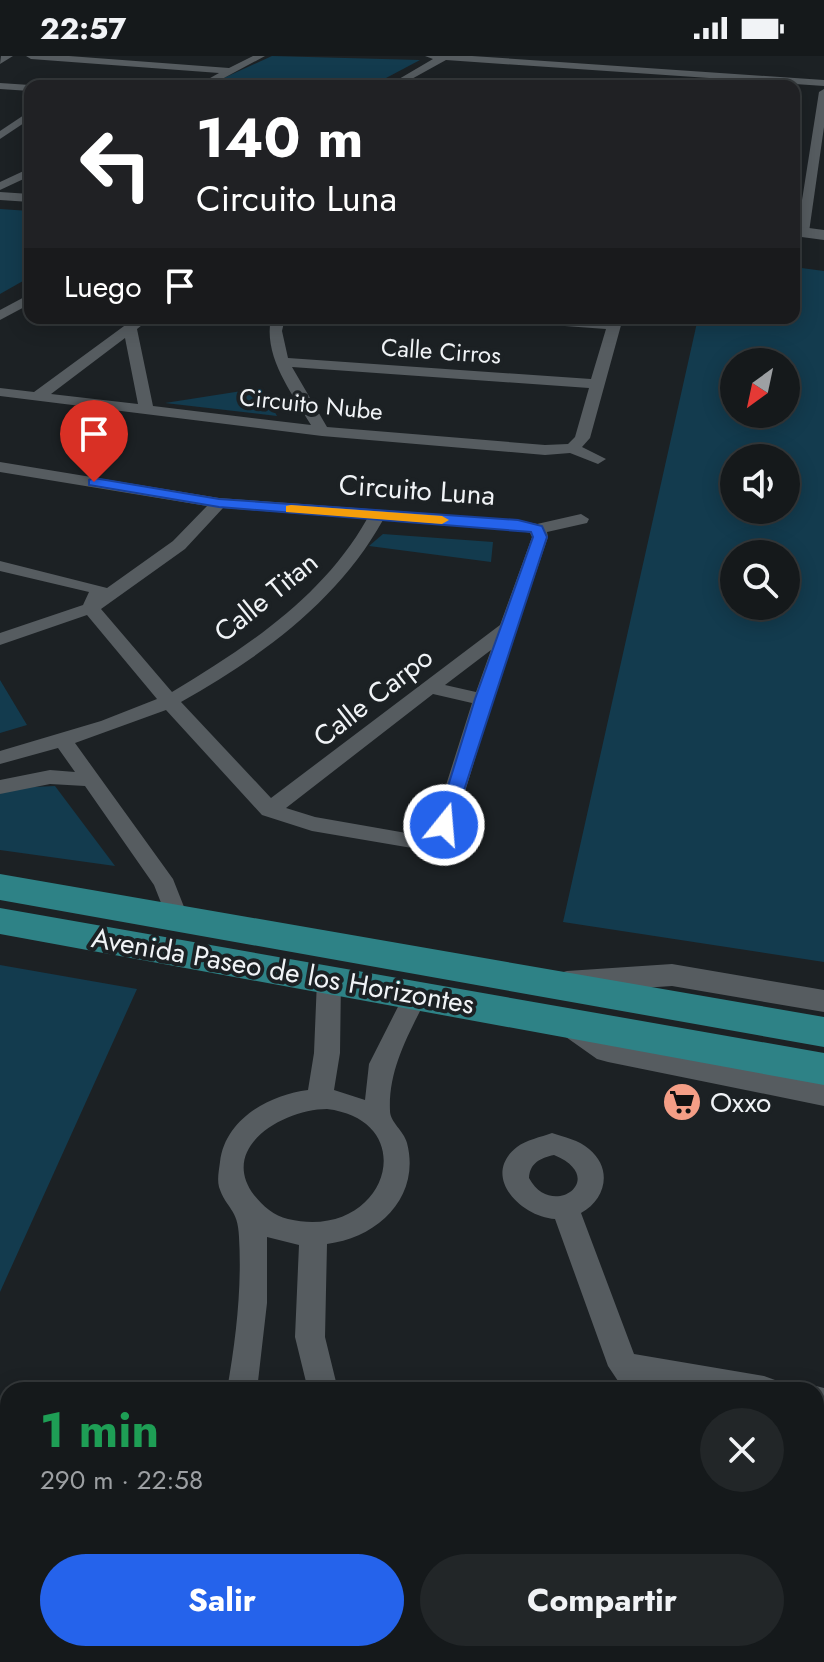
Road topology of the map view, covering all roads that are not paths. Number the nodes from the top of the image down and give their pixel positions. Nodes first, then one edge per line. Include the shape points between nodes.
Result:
1 (8, 56) edge
2 (31, 56) edge
3 (260, 56) edge
4 (430, 56) edge
5 (445, 56) edge
6 (0, 61) edge
7 (230, 71) junction
8 (724, 76) edge
9 (213, 80) edge
10 (403, 80) edge
11 (781, 80) edge
12 (800, 81) edge
13 (824, 83) edge
14 (0, 86) edge
15 (24, 88) edge
16 (824, 92) edge
17 (24, 118) edge
18 (0, 136) edge
19 (814, 166) edge
20 (24, 175) edge
21 (24, 187) edge
22 (1, 188) edge
23 (24, 196) edge
24 (800, 223) edge
25 (800, 235) edge
26 (824, 235) edge
27 (800, 236) edge
28 (824, 246) edge
29 (24, 302) edge
30 (0, 316) edge
31 (136, 324) edge
32 (277, 324) edge
33 (614, 324) edge
34 (130, 328) junction
35 (283, 362) junction
36 (596, 384) junction
37 (0, 392) edge
38 (38, 396) junction
39 (146, 409) junction
40 (322, 431) junction
41 (572, 448) junction
42 (598, 459) dead end
43 (0, 467) edge
44 (219, 503) junction
45 (377, 516) junction
46 (581, 519) dead end
47 (537, 529) junction
48 (0, 566) edge
49 (91, 608) junction
50 (509, 627) junction
51 (0, 639) edge
52 (430, 688) junction
53 (483, 699) junction
54 (169, 701) junction
55 (63, 740) junction
56 (0, 758) edge
57 (90, 780) junction
58 (0, 787) edge
59 (270, 810) junction
60 (0, 887) edge
61 (177, 917) junction
62 (0, 921) edge
63 (329, 980) junction
64 (555, 982) junction
65 (416, 995) junction
66 (824, 1001) edge
67 (566, 1022) junction
68 (824, 1032) edge
69 (824, 1069) edge
70 (824, 1093) edge
71 (320, 1098) junction
72 (376, 1118) junction
73 (565, 1208) dead end
74 (252, 1216) junction
75 (313, 1236) junction
76 (623, 1366) junction
77 (243, 1382) edge
78 (321, 1382) edge
79 (636, 1382) edge
80 (717, 1382) edge

1 - 6 street
2 - 7 street
3 - 7 street
4 - 5 street
5 - 8 street via 622,73
5 - 10 street
7 - 9 street
8 - 11 street
12 - 13 street
14 - 15 street
16 - 19 street
17 - 18 street
19 - 24 street
20 - 22 street
21 - 22 street
22 - 23 street
25 - 26 street
27 - 28 street
29 - 30 street
31 - 34 street
32 - 35 street via 274,336
33 - 36 street
34 - 38 street
34 - 39 street
35 - 36 street, Calle Cirros
35 - 40 street
36 - 41 street via 582,438
37 - 38 street, Circuito Nube
38 - 39 street, Circuito Nube
39 - 40 street, Circuito Nube
40 - 41 street, Circuito Nube
41 - 42 street
43 - 44 street, Circuito Luna
44 - 45 street, Circuito Luna
44 - 49 street via 179,545
45 - 47 street, Circuito Luna
45 - 54 street, Calle Titan via 361,549 327,590 264,641
46 - 47 street
47 - 50 street via 540,537
48 - 49 street via 99,589
49 - 51 street
49 - 54 street
50 - 52 street, Calle Carpo
50 - 53 street
52 - 53 street
52 - 59 street, Calle Carpo
53 - 59 street via 444,825 434,837 412,841 312,824
54 - 55 street
54 - 59 street
55 - 56 street
55 - 57 street
57 - 58 street via 50,777
57 - 61 street via 165,884
60 - 61 main road, Avenida Paseo de los Horizontes
61 - 64 main road, Avenida Paseo de los Horizontes
62 - 63 main road, Avenida Paseo de los Horizontes
63 - 65 main road, Avenida Paseo de los Horizontes
63 - 71 street
64 - 66 street, Avenida Paseo de los Horizontes via 672,975
64 - 68 main road, Avenida Paseo de los Horizontes
65 - 67 main road, Avenida Paseo de los Horizontes
65 - 72 street via 382,1064
67 - 69 main road, Avenida Paseo de los Horizontes
67 - 70 street, Avenida Paseo de los Horizontes via 608,1050
71 - 72 street
71 - 74 street via 282,1105 260,1118 232,1154 232,1187
72 - 75 street via 393,1139 399,1164 393,1191 374,1214 346,1230
73 - 76 street
74 - 75 street via 280,1231
74 - 77 street via 254,1320
75 - 78 street via 310,1337
76 - 79 street
76 - 80 street

